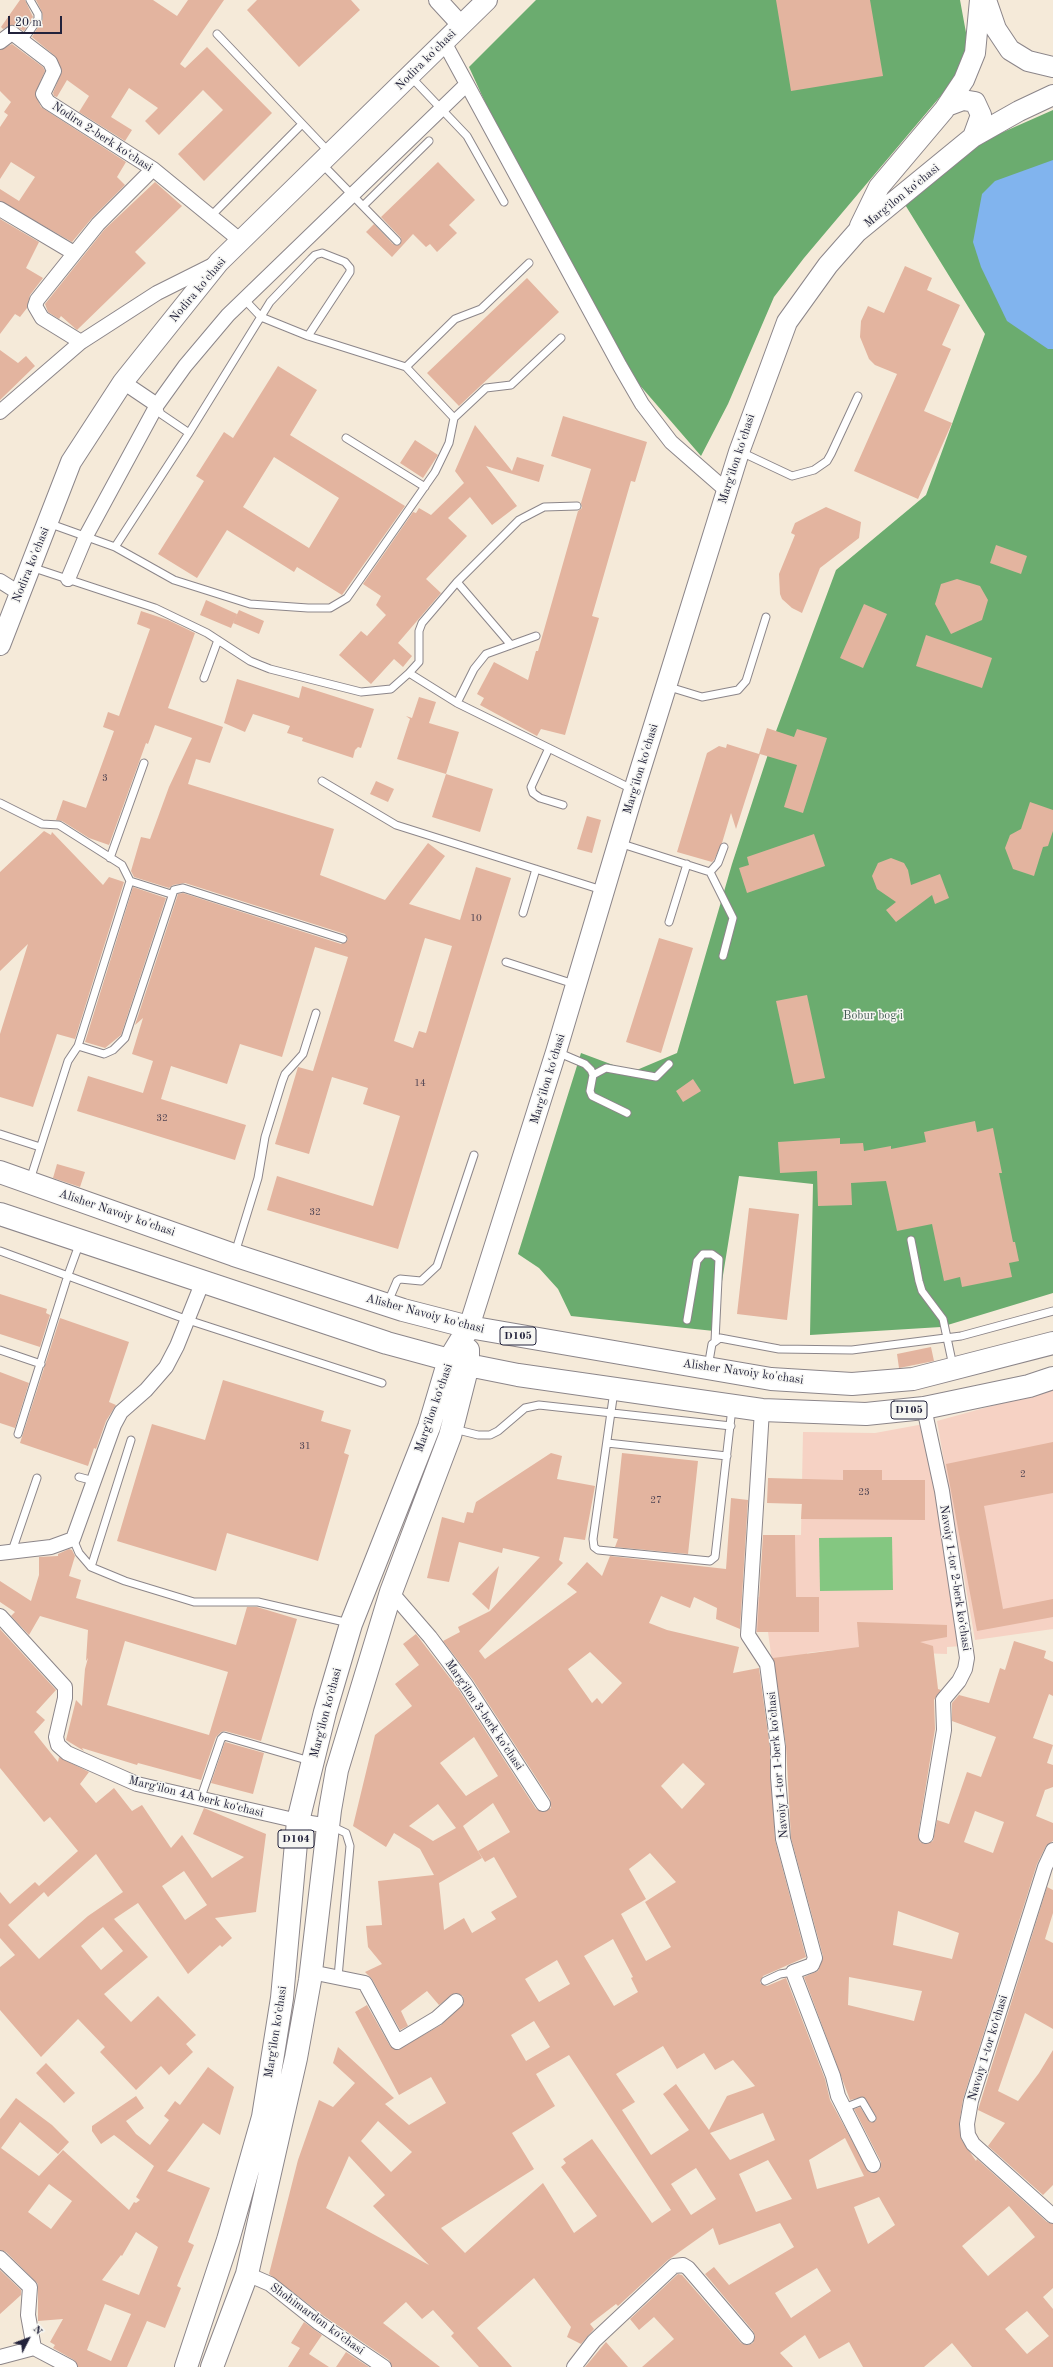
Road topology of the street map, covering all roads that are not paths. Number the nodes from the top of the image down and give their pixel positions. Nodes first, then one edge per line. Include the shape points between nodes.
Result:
1 (30, 0) edge
2 (438, 0) edge
3 (488, 0) edge
4 (980, 0) edge
5 (986, 0) edge
6 (461, 25) junction
7 (217, 34) dead end
8 (23, 41) junction
9 (0, 42) edge
10 (444, 42) junction
11 (1053, 67) edge
12 (410, 76) junction
13 (467, 84) junction
14 (1053, 95) edge
15 (947, 106) junction
16 (441, 109) junction
17 (302, 124) junction
18 (974, 137) junction
19 (429, 141) dead end
20 (326, 158) junction
21 (388, 161) junction
22 (153, 169) junction
23 (398, 171) junction
24 (352, 195) junction
25 (504, 202) dead end
26 (363, 206) junction
27 (0, 209) edge
28 (211, 216) junction
29 (857, 232) junction
30 (241, 241) junction
31 (397, 241) dead end
32 (74, 253) junction
33 (219, 262) junction
34 (529, 263) dead end
35 (244, 299) junction
36 (261, 317) junction
37 (308, 336) junction
38 (561, 338) dead end
39 (81, 342) junction
40 (406, 367) junction
41 (123, 382) junction
42 (858, 396) dead end
43 (157, 405) junction
44 (0, 412) edge
45 (454, 418) junction
46 (189, 433) junction
47 (346, 438) dead end
48 (739, 452) junction
49 (425, 487) junction
50 (727, 491) junction
51 (577, 506) dead end
52 (48, 523) junction
53 (86, 536) junction
54 (115, 547) junction
55 (31, 567) junction
56 (68, 580) junction
57 (0, 581) edge
58 (457, 582) junction
59 (19, 593) junction
60 (766, 616) dead end
61 (536, 636) dead end
62 (218, 640) junction
63 (0, 645) edge
64 (511, 645) junction
65 (409, 673) junction
66 (204, 678) dead end
67 (666, 686) junction
68 (457, 703) junction
69 (549, 748) junction
70 (144, 763) dead end
71 (322, 781) dead end
72 (634, 790) junction
73 (0, 803) edge
74 (563, 805) dead end
75 (619, 843) junction
76 (724, 847) dead end
77 (110, 858) junction
78 (687, 864) junction
79 (536, 870) junction
80 (710, 872) junction
81 (130, 880) junction
82 (604, 891) junction
83 (171, 894) junction
84 (523, 914) dead end
85 (669, 922) dead end
86 (343, 939) dead end
87 (724, 956) dead end
88 (506, 962) dead end
89 (576, 984) junction
90 (316, 1013) dead end
91 (78, 1046) junction
92 (556, 1052) junction
93 (670, 1064) dead end
94 (593, 1076) junction
95 (627, 1113) dead end
96 (0, 1134) edge
97 (40, 1147) junction
98 (474, 1155) dead end
99 (0, 1172) edge
100 (29, 1182) junction
101 (0, 1214) edge
102 (911, 1240) dead end
103 (81, 1241) junction
104 (0, 1251) edge
105 (234, 1255) junction
106 (68, 1275) junction
107 (203, 1281) junction
108 (387, 1304) junction
109 (1053, 1311) edge
110 (188, 1320) junction
111 (687, 1320) dead end
112 (469, 1327) junction
113 (948, 1338) junction
114 (715, 1341) junction
115 (1053, 1343) edge
116 (0, 1350) edge
117 (459, 1363) junction
118 (41, 1364) junction
119 (708, 1368) junction
120 (954, 1370) junction
121 (1053, 1378) edge
122 (382, 1383) dead end
123 (866, 1384) junction
124 (615, 1389) junction
125 (924, 1408) junction
126 (762, 1410) junction
127 (611, 1413) junction
128 (866, 1414) junction
129 (732, 1416) junction
130 (452, 1429) junction
131 (18, 1434) dead end
132 (131, 1440) dead end
133 (607, 1443) junction
134 (727, 1456) junction
135 (80, 1477) dead end
136 (37, 1478) dead end
137 (94, 1481) junction
138 (74, 1539) junction
139 (6, 1552) edge
140 (91, 1567) junction
141 (391, 1592) junction
142 (0, 1616) edge
143 (351, 1624) junction
144 (312, 1762) junction
145 (200, 1800) junction
146 (543, 1804) dead end
147 (298, 1821) junction
148 (329, 1826) junction
149 (926, 1836) dead end
150 (1053, 1850) edge
151 (311, 1972) junction
152 (793, 1972) junction
153 (338, 1977) junction
154 (765, 1981) dead end
155 (456, 2001) dead end
156 (844, 2108) junction
157 (872, 2118) dead end
158 (874, 2165) dead end
159 (1053, 2216) edge
160 (0, 2258) edge
161 (247, 2274) junction
162 (747, 2337) dead end
163 (34, 2348) junction
164 (0, 2356) edge
165 (70, 2367) edge
166 (186, 2367) edge
167 (212, 2367) edge
168 (384, 2367) edge
169 (574, 2367) edge

1 - 8 lane via 38,19
2 - 6 street
3 - 6 main road, Nodira ko'chasi
4 - 15 main road via 974,53 964,80
5 - 11 main road via 996,29 1010,50 1028,61
6 - 10 main road, Nodira ko'chasi
7 - 17 lane
8 - 9 street, Nodira 2-berk koʻchasi via 12,33
8 - 22 street, Nodira 2-berk koʻchasi via 54,66 43,94 48,102
10 - 12 main road, Nodira ko'chasi
10 - 13 street
12 - 16 lane
12 - 20 main road, Nodira ko'chasi
13 - 16 street
13 - 50 street via 642,404 671,442
14 - 18 main road, Margʻilon koʻchasi
15 - 18 main road via 963,100 975,102 981,115
15 - 29 main road, Margʻilon koʻchasi via 880,187
16 - 21 street
16 - 25 lane via 467,136
17 - 20 lane
17 - 28 lane
18 - 29 main road, Margʻilon koʻchasi
19 - 23 lane
20 - 24 lane
20 - 30 main road, Nodira ko'chasi
21 - 23 lane
21 - 24 street
22 - 28 street, Nodira 2-berk koʻchasi
22 - 32 street via 98,224
23 - 26 lane
24 - 26 lane
24 - 35 street
26 - 31 lane
27 - 32 street
28 - 30 street, Nodira 2-berk koʻchasi
29 - 48 main road, Marg'ilon ko'chasi via 828,265 788,322
30 - 33 main road, Nodira ko'chasi
32 - 39 street via 35,306 42,318
33 - 39 street via 157,293
33 - 41 main road, Nodira ko'chasi
34 - 40 lane via 481,309 455,319
35 - 36 lane
35 - 43 street via 185,366
36 - 37 lane
36 - 37 lane via 270,302 316,255 322,253 345,262 350,272
36 - 46 lane
37 - 40 lane
38 - 45 lane via 512,385 486,388
39 - 44 street
40 - 45 lane
41 - 43 street
41 - 52 main road, Nodira ko'chasi via 71,462
42 - 48 lane via 827,461 814,470 792,476
43 - 46 lane via 160,414
43 - 53 street
45 - 49 lane via 449,443
46 - 54 lane
47 - 49 lane
48 - 50 main road, Marg'ilon ko'chasi
49 - 54 lane via 347,598 330,608 250,604 174,580
50 - 67 main road, Marg'ilon ko'chasi
51 - 58 lane via 544,507 519,520
52 - 53 lane
52 - 55 main road, Nodira ko'chasi
53 - 54 lane
53 - 56 street
55 - 56 lane
55 - 59 main road, Nodira ko'chasi
56 - 62 lane via 155,608
57 - 59 street
58 - 64 lane
58 - 65 lane via 422,623 419,631 419,662
59 - 63 main road, Nodira ko'chasi
60 - 67 lane via 746,681 738,690 702,697
61 - 64 lane
62 - 65 lane via 250,661 270,669 361,692 391,689
62 - 66 lane
64 - 68 lane via 486,654 479,660
65 - 68 lane
67 - 72 main road, Marg'ilon ko'chasi
68 - 69 lane
69 - 72 lane
69 - 74 lane via 531,787 533,793 540,798
70 - 77 lane
71 - 79 lane via 396,825
72 - 75 main road, Marg'ilon ko'chasi
73 - 77 lane via 42,824 59,825
75 - 78 lane
75 - 82 main road, Marg'ilon ko'chasi
76 - 80 lane via 718,863
77 - 81 lane via 122,865
78 - 80 lane
78 - 85 lane
79 - 82 lane
79 - 84 lane
80 - 87 lane via 734,918
81 - 83 lane
81 - 91 lane
82 - 89 main road, Marg'ilon ko'chasi
83 - 86 lane via 177,888 183,888
83 - 91 lane via 125,1038 113,1050 104,1054
88 - 89 lane
89 - 92 main road, Marg'ilon ko'chasi
90 - 105 lane via 303,1054 285,1074 282,1082 265,1137 258,1178
91 - 97 lane via 68,1061
92 - 94 lane via 585,1064
92 - 112 main road, Marg'ilon ko'chasi
93 - 94 lane via 656,1077 606,1068
94 - 95 lane via 590,1091 592,1096
96 - 97 lane
97 - 100 lane
98 - 108 lane via 437,1266 421,1281 397,1281
99 - 100 main road, Alisher Navoiy ko'chasi / D105
100 - 105 main road, Alisher Navoiy ko'chasi / D105
101 - 103 main road, D105
102 - 113 lane via 922,1292 943,1319
103 - 106 lane
103 - 107 main road, D105
104 - 106 lane
105 - 108 main road, Alisher Navoiy ko'chasi / D105
106 - 110 lane
106 - 118 lane
107 - 110 street
107 - 117 main road, D105 via 387,1343
108 - 112 main road, Alisher Navoiy ko'chasi / D105
109 - 113 lane
110 - 122 lane
110 - 137 street via 166,1366 146,1390 121,1412
111 - 114 lane via 697,1261 703,1254 712,1254 719,1259
112 - 117 main road, Margʻilon koʻchasi / D104
112 - 119 main road, Alisher Navoiy ko'chasi / D105
113 - 114 lane via 852,1350 779,1349 734,1339 720,1338
113 - 120 lane
114 - 119 lane via 712,1344
115 - 120 main road, Alisher Navoiy ko'chasi / D105
116 - 118 lane
117 - 124 main road, D105
117 - 130 main road, Margʻilon koʻchasi / D104
117 - 143 main road, Margʻilon koʻchasi / D104 via 429,1427
118 - 131 lane
119 - 123 main road, Alisher Navoiy ko'chasi / D105 via 772,1378
120 - 123 main road, Alisher Navoiy ko'chasi / D105 via 913,1379
121 - 125 main road, D105 via 1029,1386
123 - 128 main road
124 - 127 lane
124 - 129 main road, D105
125 - 128 main road, D105
125 - 149 street, Navoiy 1-tor 2-berk koʻchasi via 942,1490 967,1658 965,1669 943,1700 944,1730
126 - 128 main road, D105
126 - 129 main road, D105
126 - 152 street, Navoiy 1-tor 1-berk koʻchasi via 748,1635 767,1664 778,1747 783,1839 815,1958 812,1965
127 - 129 lane
127 - 130 lane via 539,1405 526,1408 490,1435
127 - 133 lane
129 - 134 lane
130 - 141 main road, Margʻilon koʻchasi / D104
132 - 140 lane
133 - 134 lane
133 - 134 lane via 593,1538 594,1546 598,1550 710,1561 715,1557
135 - 137 lane
136 - 139 lane
137 - 138 street
138 - 139 street via 51,1547
138 - 140 lane via 80,1553
140 - 143 lane via 125,1582 194,1602 258,1602
141 - 146 street, Margʻilon 3-berk koʻchasi via 466,1684
141 - 148 main road, Margʻilon koʻchasi / D104 via 337,1770
142 - 145 street, Margʻilon 4А berk koʻchasi via 65,1687 56,1737 58,1745 67,1753 137,1784
143 - 144 main road, Margʻilon koʻchasi / D104
144 - 145 lane via 224,1736
144 - 147 main road, Margʻilon koʻchasi / D104
145 - 147 street, Margʻilon 4А berk koʻchasi
147 - 148 street, Margʻilon 4А berk koʻchasi
147 - 166 main road, Margʻilon koʻchasi / D104 via 282,1998 263,2117 228,2240
148 - 151 main road, Margʻilon koʻchasi / D104
148 - 153 lane via 346,1833 350,1846
150 - 159 street, Navoiy 1-tor koʻchasi via 1045,1868 971,2101 967,2124 968,2135 973,2144
151 - 153 street
151 - 161 main road, Margʻilon koʻchasi / D104 via 278,2146
152 - 154 lane via 780,1974
152 - 156 street
153 - 155 street via 368,1985 397,2042 437,2018
156 - 157 lane via 862,2101
156 - 158 street
160 - 163 street via 30,2287 28,2315
161 - 167 main road, Margʻilon koʻchasi / D104
161 - 168 street, Shohimardon koʻchasi via 270,2284 319,2323
162 - 169 street via 688,2268 683,2265 674,2266 594,2341
163 - 164 street
163 - 165 street

